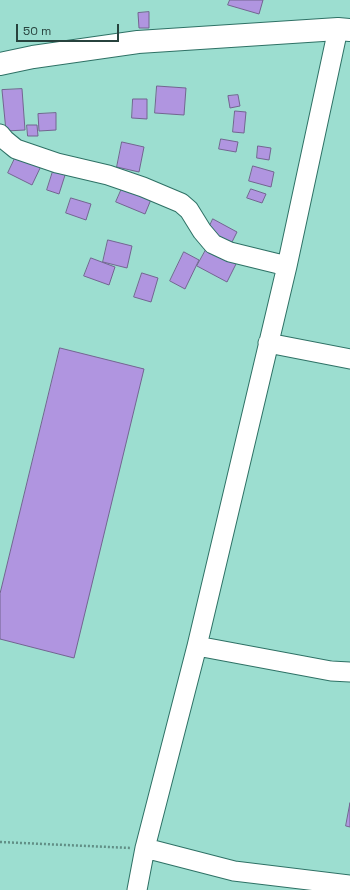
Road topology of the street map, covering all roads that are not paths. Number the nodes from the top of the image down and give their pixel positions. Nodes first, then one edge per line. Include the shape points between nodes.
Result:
1 (344, 30) edge
2 (0, 64) edge
3 (0, 134) edge
4 (287, 266) junction
5 (268, 342) junction
6 (350, 359) edge
7 (197, 646) junction
8 (350, 672) edge
9 (145, 848) junction
10 (350, 885) edge
11 (137, 890) edge

1 - 2 highway via 138,42
1 - 4 street
3 - 4 street via 16,149 57,163 108,175 181,203 213,244 230,252
4 - 5 street
5 - 6 street
5 - 7 street
7 - 8 street
7 - 9 street
9 - 10 street via 234,871
9 - 11 street

